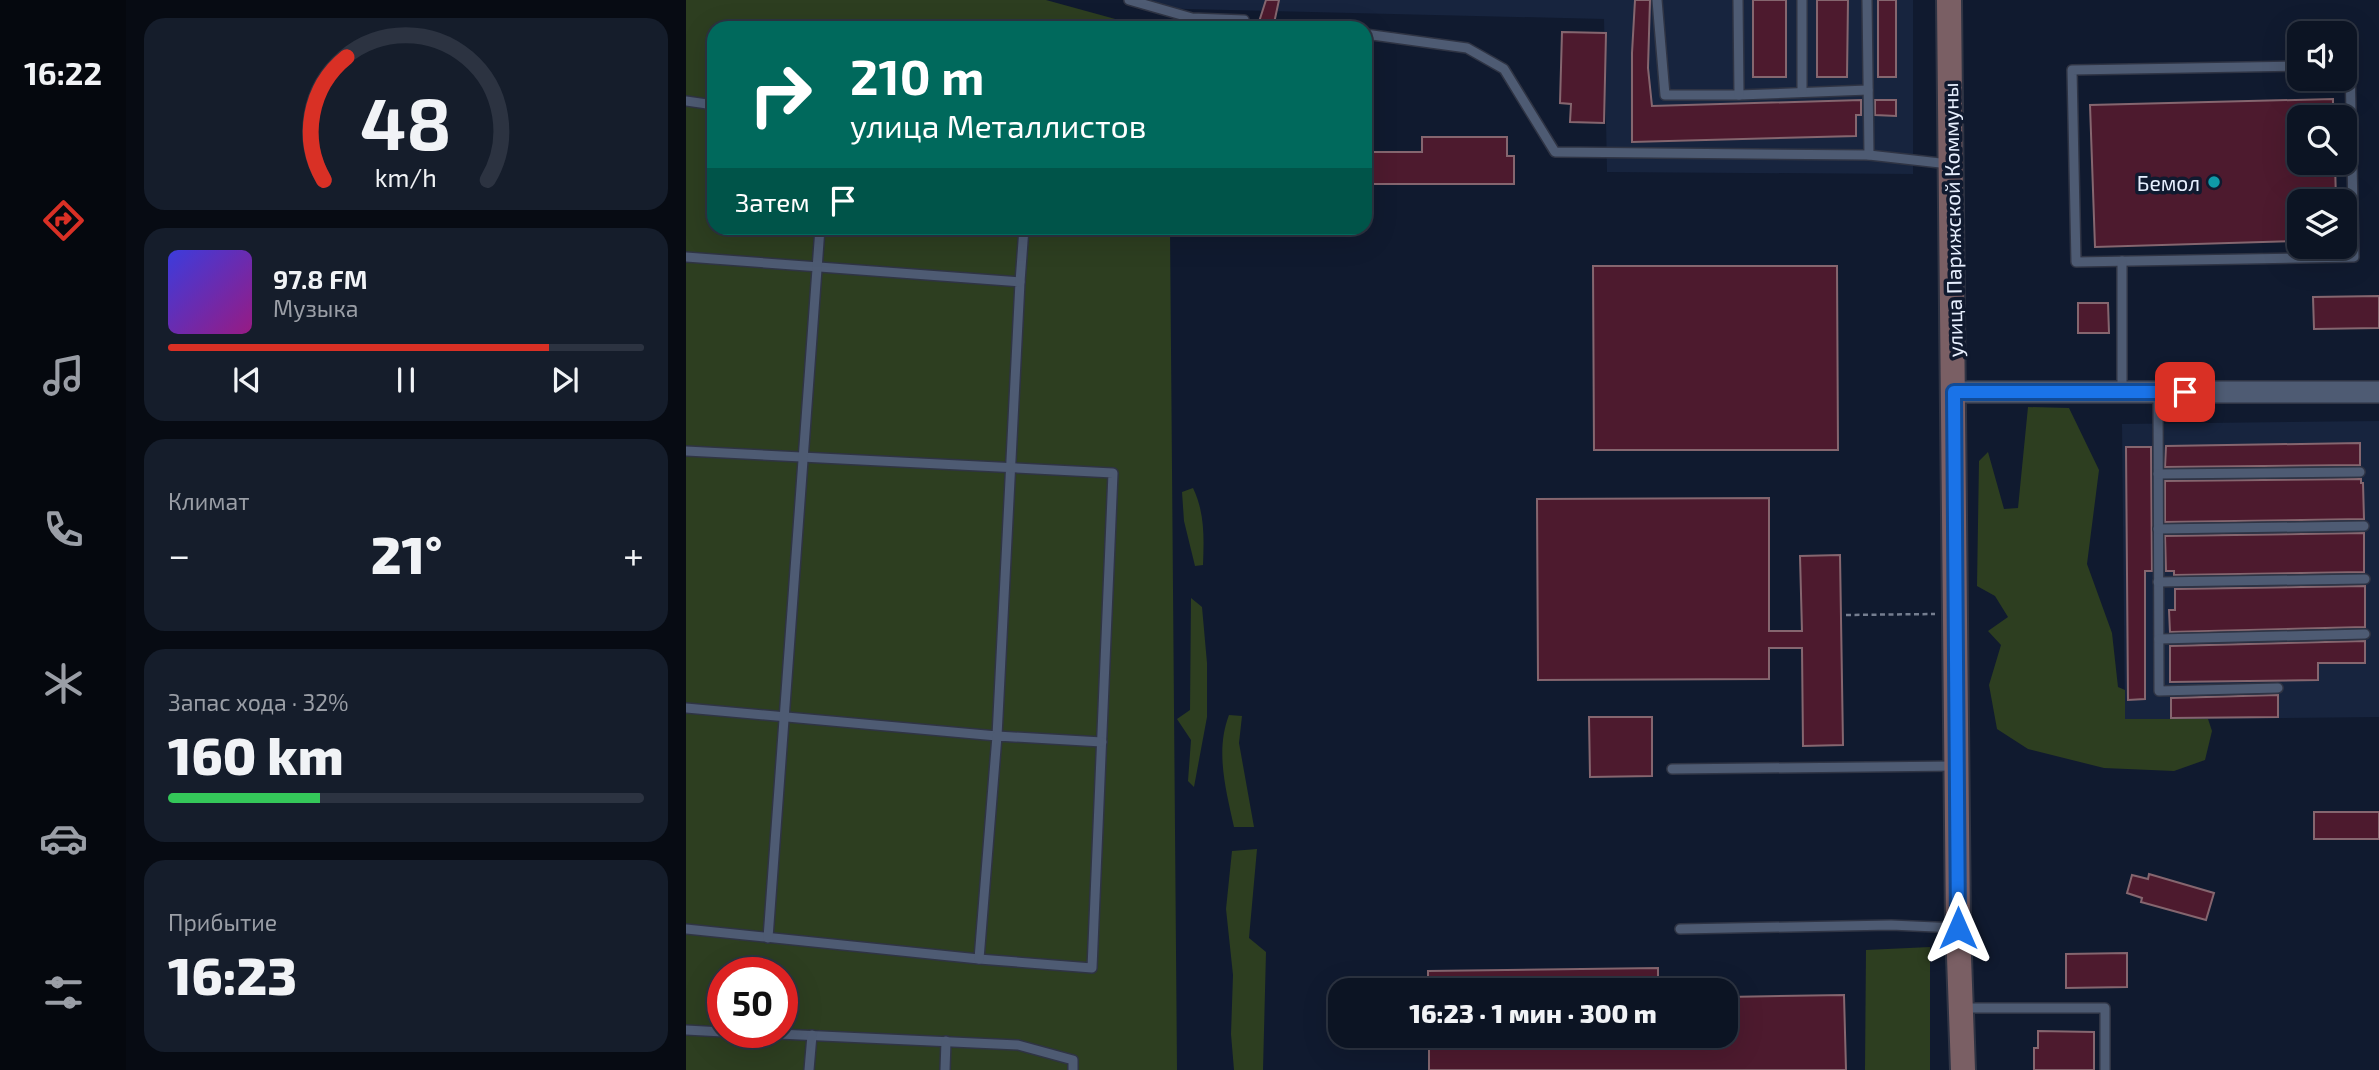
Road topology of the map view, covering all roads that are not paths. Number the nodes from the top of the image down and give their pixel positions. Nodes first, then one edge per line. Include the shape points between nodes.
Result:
1 (1129, 0) edge
2 (1657, 0) edge
3 (1738, 0) edge
4 (1801, 0) edge
5 (1867, 0) edge
6 (1950, 0) edge
7 (1143, 2) edge
8 (1244, 21) edge
9 (1372, 35) edge
10 (2287, 66) edge
11 (1868, 90) junction
12 (2351, 91) edge
13 (1802, 92) junction
14 (1739, 95) junction
15 (686, 101) edge
16 (707, 104) edge
17 (1869, 155) junction
18 (1951, 164) junction
19 (819, 235) edge
20 (1023, 235) edge
21 (686, 257) edge
22 (2122, 261) junction
23 (816, 267) junction
24 (1020, 282) junction
25 (1954, 392) junction
26 (2122, 392) junction
27 (2158, 392) junction
28 (2379, 392) edge
29 (686, 451) edge
30 (803, 457) junction
31 (1010, 468) junction
32 (2360, 471) dead end
33 (2158, 474) junction
34 (2364, 526) dead end
35 (2158, 529) junction
36 (2365, 579) dead end
37 (2158, 582) junction
38 (2365, 634) dead end
39 (2159, 639) junction
40 (2278, 688) dead end
41 (686, 708) edge
42 (784, 717) junction
43 (997, 736) junction
44 (1102, 742) junction
45 (1958, 766) junction
46 (1672, 769) dead end
47 (1958, 928) junction
48 (686, 929) edge
49 (1680, 929) dead end
50 (768, 938) junction
51 (979, 960) junction
52 (1962, 1008) junction
53 (686, 1030) edge
54 (707, 1031) edge
55 (798, 1034) edge
56 (812, 1035) junction
57 (946, 1041) junction
58 (809, 1070) edge
59 (945, 1070) edge
60 (1073, 1070) edge
61 (1963, 1070) edge
62 (2105, 1070) edge

1 - 7 lane
2 - 14 lane via 1664,95
3 - 14 lane
4 - 13 lane
5 - 11 lane
6 - 18 main road, улица Парижской Коммуны
7 - 8 lane via 1192,18
9 - 17 lane via 1467,48 1504,69 1555,152
10 - 22 lane via 2073,70 2076,262
11 - 13 lane
11 - 17 lane
12 - 22 lane via 2354,257
13 - 14 lane
15 - 16 lane
17 - 18 lane
18 - 25 main road, улица Парижской Коммуны
19 - 23 lane
20 - 24 lane
21 - 23 lane
22 - 26 lane
23 - 24 lane
23 - 30 lane
24 - 31 lane
25 - 26 street
25 - 45 main road, улица Парижской Коммуны
26 - 27 street
27 - 28 street
27 - 33 lane
29 - 30 lane
30 - 31 lane
30 - 42 lane
31 - 43 lane
31 - 44 lane via 1113,473
32 - 33 lane
33 - 35 lane
34 - 35 lane
35 - 37 lane
36 - 37 lane
37 - 39 lane
38 - 39 lane
39 - 40 lane via 2159,691
41 - 42 lane
42 - 43 lane
42 - 50 lane
43 - 44 lane
43 - 51 lane
44 - 51 lane via 1092,968
45 - 46 lane
45 - 47 main road, улица Парижской Коммуны
47 - 49 lane
47 - 52 main road, улица Парижской Коммуны
48 - 50 lane
50 - 51 lane
52 - 61 main road, улица Парижской Коммуны
52 - 62 lane via 2105,1008
53 - 54 lane
55 - 56 lane
56 - 57 lane
56 - 58 lane
57 - 59 lane
57 - 60 lane via 1018,1045 1073,1060

